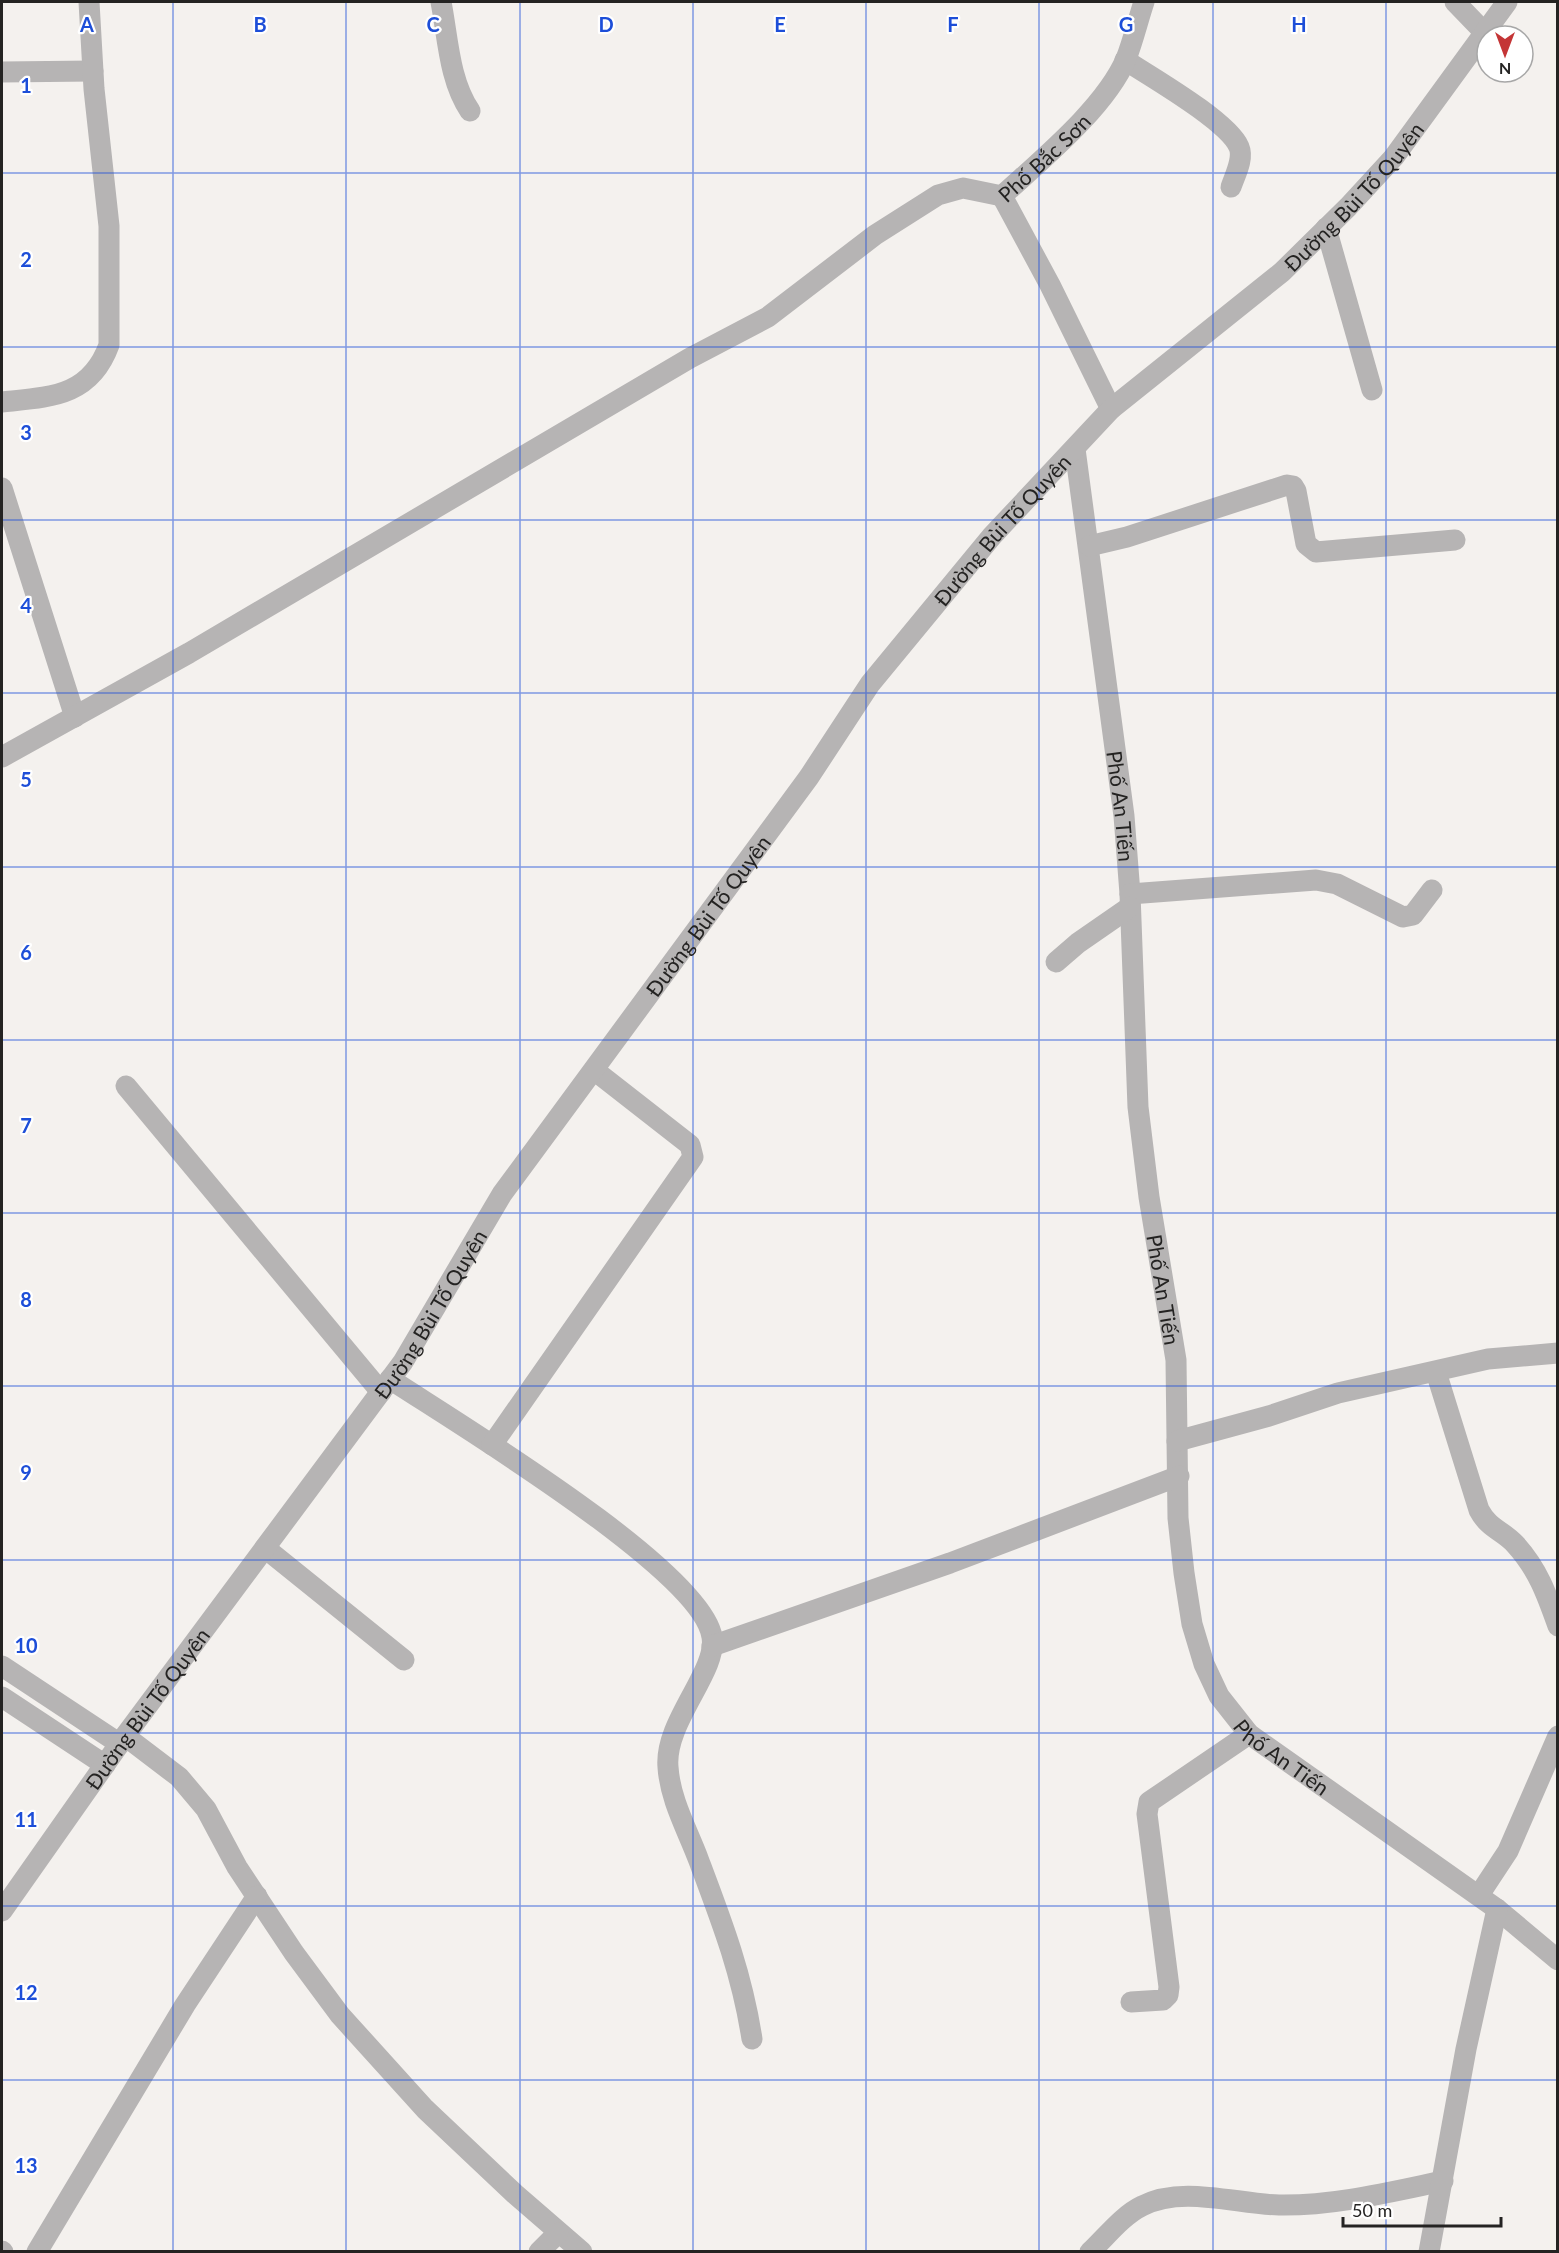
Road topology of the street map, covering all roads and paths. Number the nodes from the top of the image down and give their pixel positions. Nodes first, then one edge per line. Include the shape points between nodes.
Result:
1 (89, 2) edge
2 (441, 2) edge
3 (1144, 2) edge
4 (1455, 2) edge
5 (1507, 2) edge
6 (1476, 24) edge
7 (1489, 24) edge
8 (1475, 42) edge
9 (1125, 60) junction
10 (93, 71) junction
11 (2, 72) edge
12 (470, 111) dead end
13 (1231, 187) dead end
14 (1002, 196) junction
15 (1326, 228) junction
16 (1372, 390) dead end
17 (2, 402) edge
18 (1111, 409) junction
19 (1075, 449) junction
20 (2, 488) edge
21 (1455, 540) dead end
22 (1089, 546) junction
23 (75, 717) junction
24 (2, 757) edge
25 (1432, 890) dead end
26 (1130, 901) junction
27 (1056, 962) dead end
28 (594, 1070) junction
29 (126, 1086) dead end
30 (1557, 1353) edge
31 (1436, 1372) junction
32 (386, 1386) junction
33 (1177, 1441) junction
34 (492, 1445) junction
35 (1179, 1476) junction
36 (265, 1548) junction
37 (1557, 1626) edge
38 (712, 1646) junction
39 (404, 1660) dead end
40 (2, 1666) edge
41 (2, 1697) edge
42 (1249, 1734) junction
43 (1557, 1736) edge
44 (122, 1740) junction
45 (105, 1765) junction
46 (1479, 1895) junction
47 (257, 1896) junction
48 (1497, 1908) junction
49 (2, 1911) edge
50 (1557, 1960) edge
51 (1131, 2002) dead end
52 (752, 2039) dead end
53 (1443, 2181) junction
54 (558, 2233) junction
55 (37, 2252) edge
56 (539, 2252) edge
57 (582, 2252) edge
58 (1090, 2252) edge
59 (1429, 2252) edge

1 - 10 street
2 - 12 street via 456,82
3 - 9 street, Phố Bắc Sơn
4 - 6 street
5 - 7 street, Đường Bùi Tố Quyên
8 - 15 street, Đường Bùi Tố Quyên via 1394,156
9 - 13 street via 1206,114 1233,138 1240,148
9 - 14 street, Phố Bắc Sơn via 1092,108
10 - 11 street
10 - 17 street via 109,226 109,345 102,362 84,383 37,398
14 - 18 street, Phố Bắc Sơn
14 - 23 street via 963,188 938,195 875,235 768,316
15 - 16 street
15 - 18 street, Đường Bùi Tố Quyên via 1282,272
18 - 19 street, Đường Bùi Tố Quyên
19 - 22 street, Phố An Tiến
19 - 28 street, Đường Bùi Tố Quyên via 992,536 870,684 809,777
20 - 23 street
21 - 22 street via 1316,552 1306,544 1296,491 1287,485
22 - 26 street, Phố An Tiến via 1124,816
23 - 24 street
25 - 26 street via 1413,915 1403,917 1337,884 1316,880
26 - 27 street
26 - 33 street, Phố An Tiến via 1138,1107 1176,1360
28 - 32 street, Đường Bùi Tố Quyên via 502,1194
28 - 34 street via 690,1145 693,1157
29 - 32 street
30 - 31 street via 1488,1359
31 - 33 street via 1338,1394
31 - 37 street via 1479,1510 1485,1522 1515,1543 1542,1580
32 - 34 street
32 - 36 street, Đường Bùi Tố Quyên
33 - 35 street, Phố An Tiến
34 - 38 street via 613,1528 674,1581 702,1615 712,1635
35 - 38 street via 950,1563
35 - 42 street, Phố An Tiến via 1178,1518 1192,1624 1219,1696
36 - 39 street
36 - 44 street, Đường Bùi Tố Quyên
38 - 52 street via 712,1655 675,1727 667,1766 674,1795 734,1956
40 - 44 street
41 - 45 street
42 - 46 street, Phố An Tiến
42 - 51 street via 1149,1802 1147,1814 1169,1987 1163,2000
43 - 46 street via 1508,1851
44 - 45 street, Đường Bùi Tố Quyên
44 - 47 street via 179,1777 206,1809
45 - 49 street, Đường Bùi Tố Quyên
46 - 48 street, Phố An Tiến
47 - 54 street via 340,2014 425,2109
47 - 55 street via 185,2005
48 - 50 street, Phố An Tiến
48 - 53 street via 1466,2049
53 - 58 street via 1389,2192 1279,2205 1179,2197 1158,2200 1141,2206
53 - 59 street
54 - 56 street
54 - 57 street

